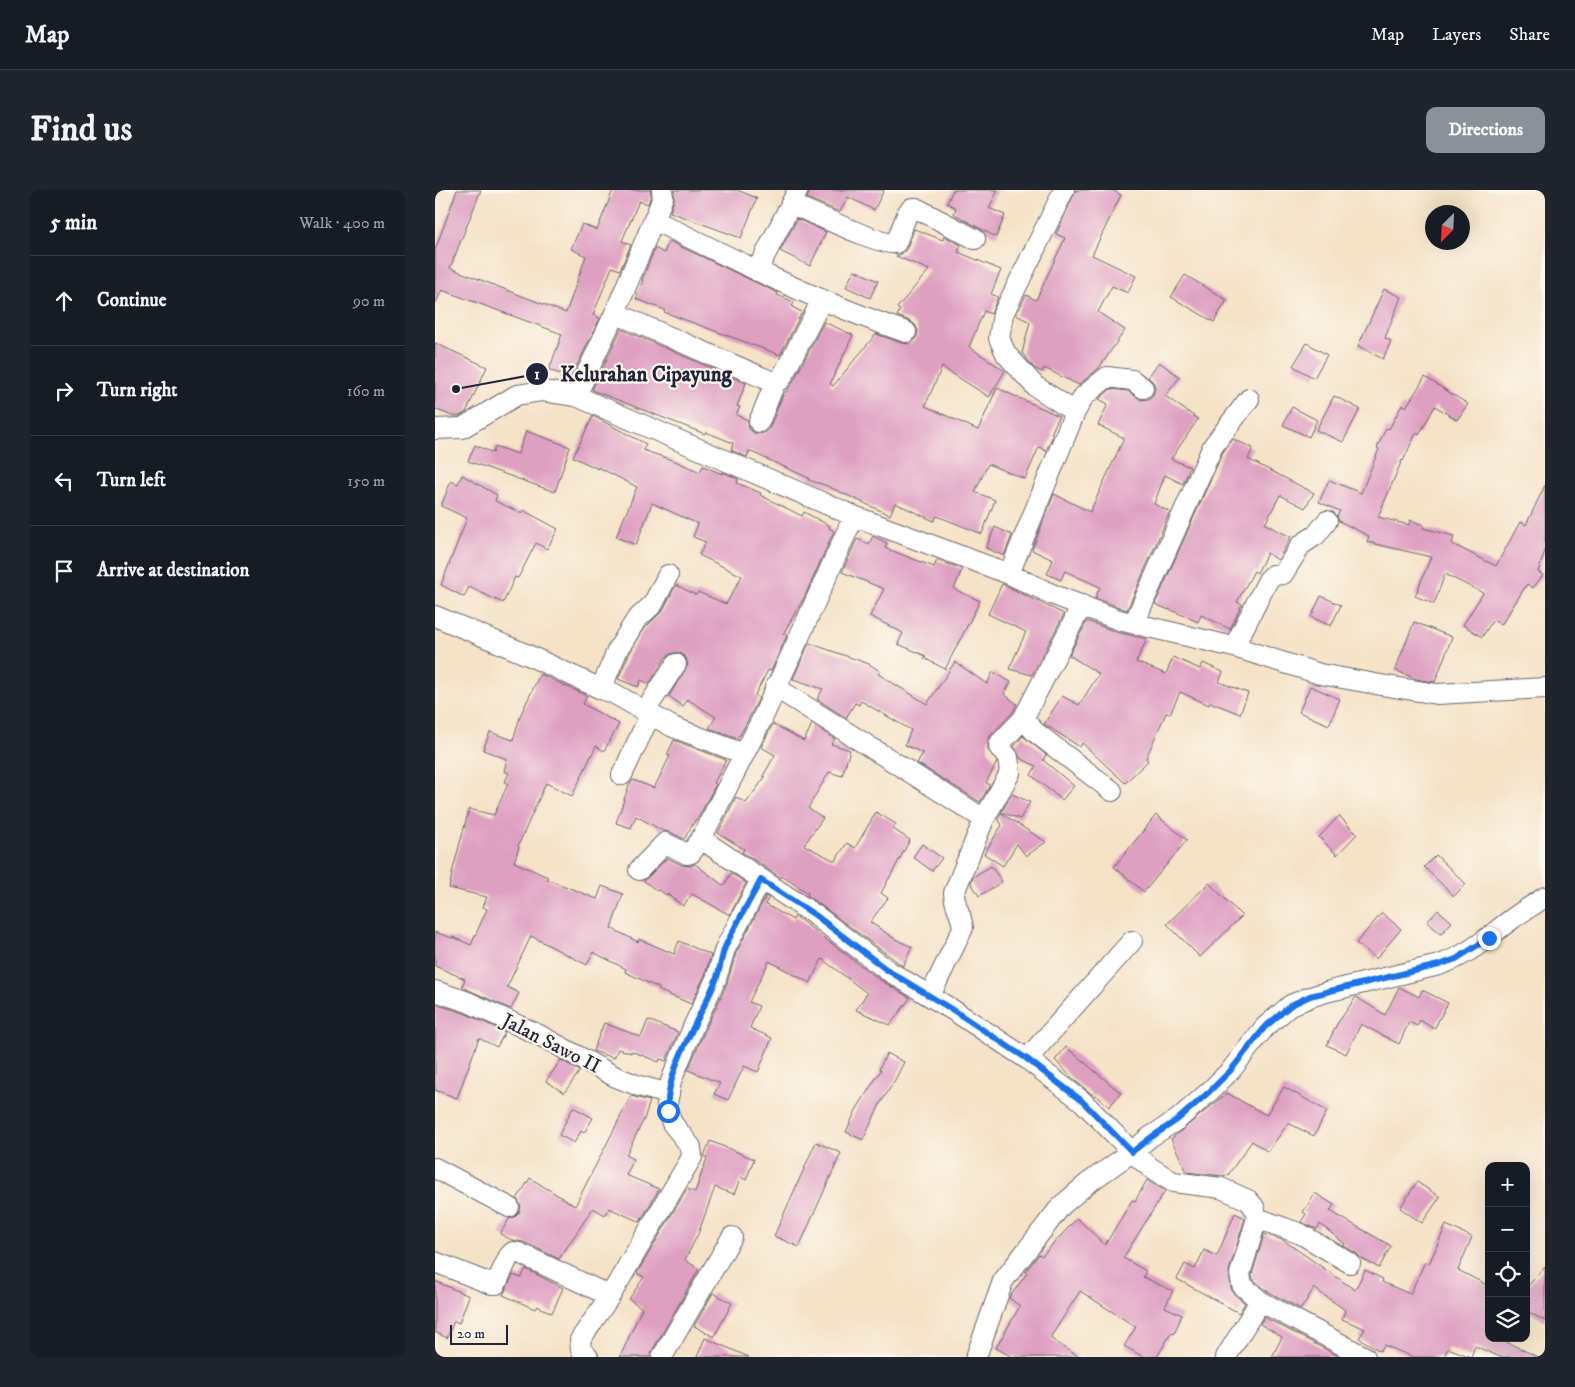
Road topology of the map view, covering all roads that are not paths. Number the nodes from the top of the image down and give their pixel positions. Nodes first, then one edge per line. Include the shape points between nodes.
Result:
1 (662, 190) edge
2 (1064, 190) edge
3 (795, 197) edge
4 (654, 220) junction
5 (975, 239) dead end
6 (757, 271) junction
7 (822, 300) junction
8 (615, 313) junction
9 (906, 332) dead end
10 (775, 383) junction
11 (1143, 388) dead end
12 (576, 396) junction
13 (1249, 399) dead end
14 (1075, 412) junction
15 (759, 422) dead end
16 (435, 428) edge
17 (854, 516) junction
18 (1327, 521) dead end
19 (1009, 574) junction
20 (668, 575) dead end
21 (1082, 605) junction
22 (435, 616) edge
23 (1135, 623) junction
24 (1234, 647) junction
25 (676, 664) dead end
26 (775, 688) junction
27 (1545, 688) edge
28 (601, 689) junction
29 (648, 713) junction
30 (1023, 720) junction
31 (744, 754) junction
32 (622, 775) dead end
33 (1112, 791) dead end
34 (984, 819) junction
35 (701, 839) junction
36 (639, 870) dead end
37 (761, 880) junction
38 (1545, 897) edge
39 (1132, 941) dead end
40 (435, 991) edge
41 (930, 996) junction
42 (1027, 1059) junction
43 (669, 1094) junction
44 (1132, 1152) junction
45 (435, 1168) edge
46 (509, 1207) dead end
47 (1257, 1218) junction
48 (731, 1237) dead end
49 (435, 1262) edge
50 (1350, 1263) dead end
51 (610, 1296) junction
52 (1260, 1301) junction
53 (588, 1357) edge
54 (662, 1357) edge
55 (976, 1357) edge
56 (1226, 1357) edge
57 (1365, 1357) edge

1 - 4 street via 663,196
2 - 14 street via 1003,314 999,338 1006,354 1035,386
3 - 5 street via 865,235 891,244 896,243 908,212 913,208
3 - 6 street
4 - 6 street
4 - 8 street
6 - 7 street
7 - 9 street
7 - 10 street via 781,379
8 - 10 street
8 - 12 street
10 - 15 street
11 - 14 street via 1132,380 1107,377 1084,396
12 - 16 street via 542,391 517,395 461,428
12 - 17 street
13 - 23 street via 1213,446
14 - 19 street
17 - 19 street
17 - 26 street
18 - 24 street via 1316,535 1301,545 1283,574 1271,576 1268,580
19 - 21 street
20 - 28 street via 653,604 636,620 617,651
21 - 23 street
21 - 30 street
22 - 28 street
23 - 24 street
24 - 27 street via 1319,674 1437,694
25 - 29 street
26 - 31 street
26 - 34 street
28 - 29 street
29 - 31 street via 673,727
29 - 32 street
30 - 33 street
30 - 34 street via 1000,743 999,747 1009,760 1010,773
31 - 35 street
34 - 41 street via 954,892 963,928
35 - 36 street via 687,854 665,843
35 - 37 street
37 - 41 street via 822,920 887,970
37 - 43 street via 725,949 716,979 671,1081
38 - 44 street via 1456,959 1310,996 1291,1005 1265,1027 1209,1092
39 - 42 street
40 - 43 street, Jalan Sawo II via 468,1002 539,1035 616,1077
41 - 42 street
42 - 44 street via 1082,1101
43 - 51 street via 668,1111 672,1123 691,1146 692,1157
44 - 47 street via 1173,1182 1221,1188 1248,1200
44 - 55 street via 1061,1206 1003,1281
45 - 46 street
47 - 50 street via 1301,1234
47 - 52 street via 1240,1274 1242,1285
48 - 54 street
49 - 51 street via 496,1284 509,1256 513,1252 519,1253
51 - 53 street via 580,1340 581,1350
52 - 56 street
52 - 57 street

